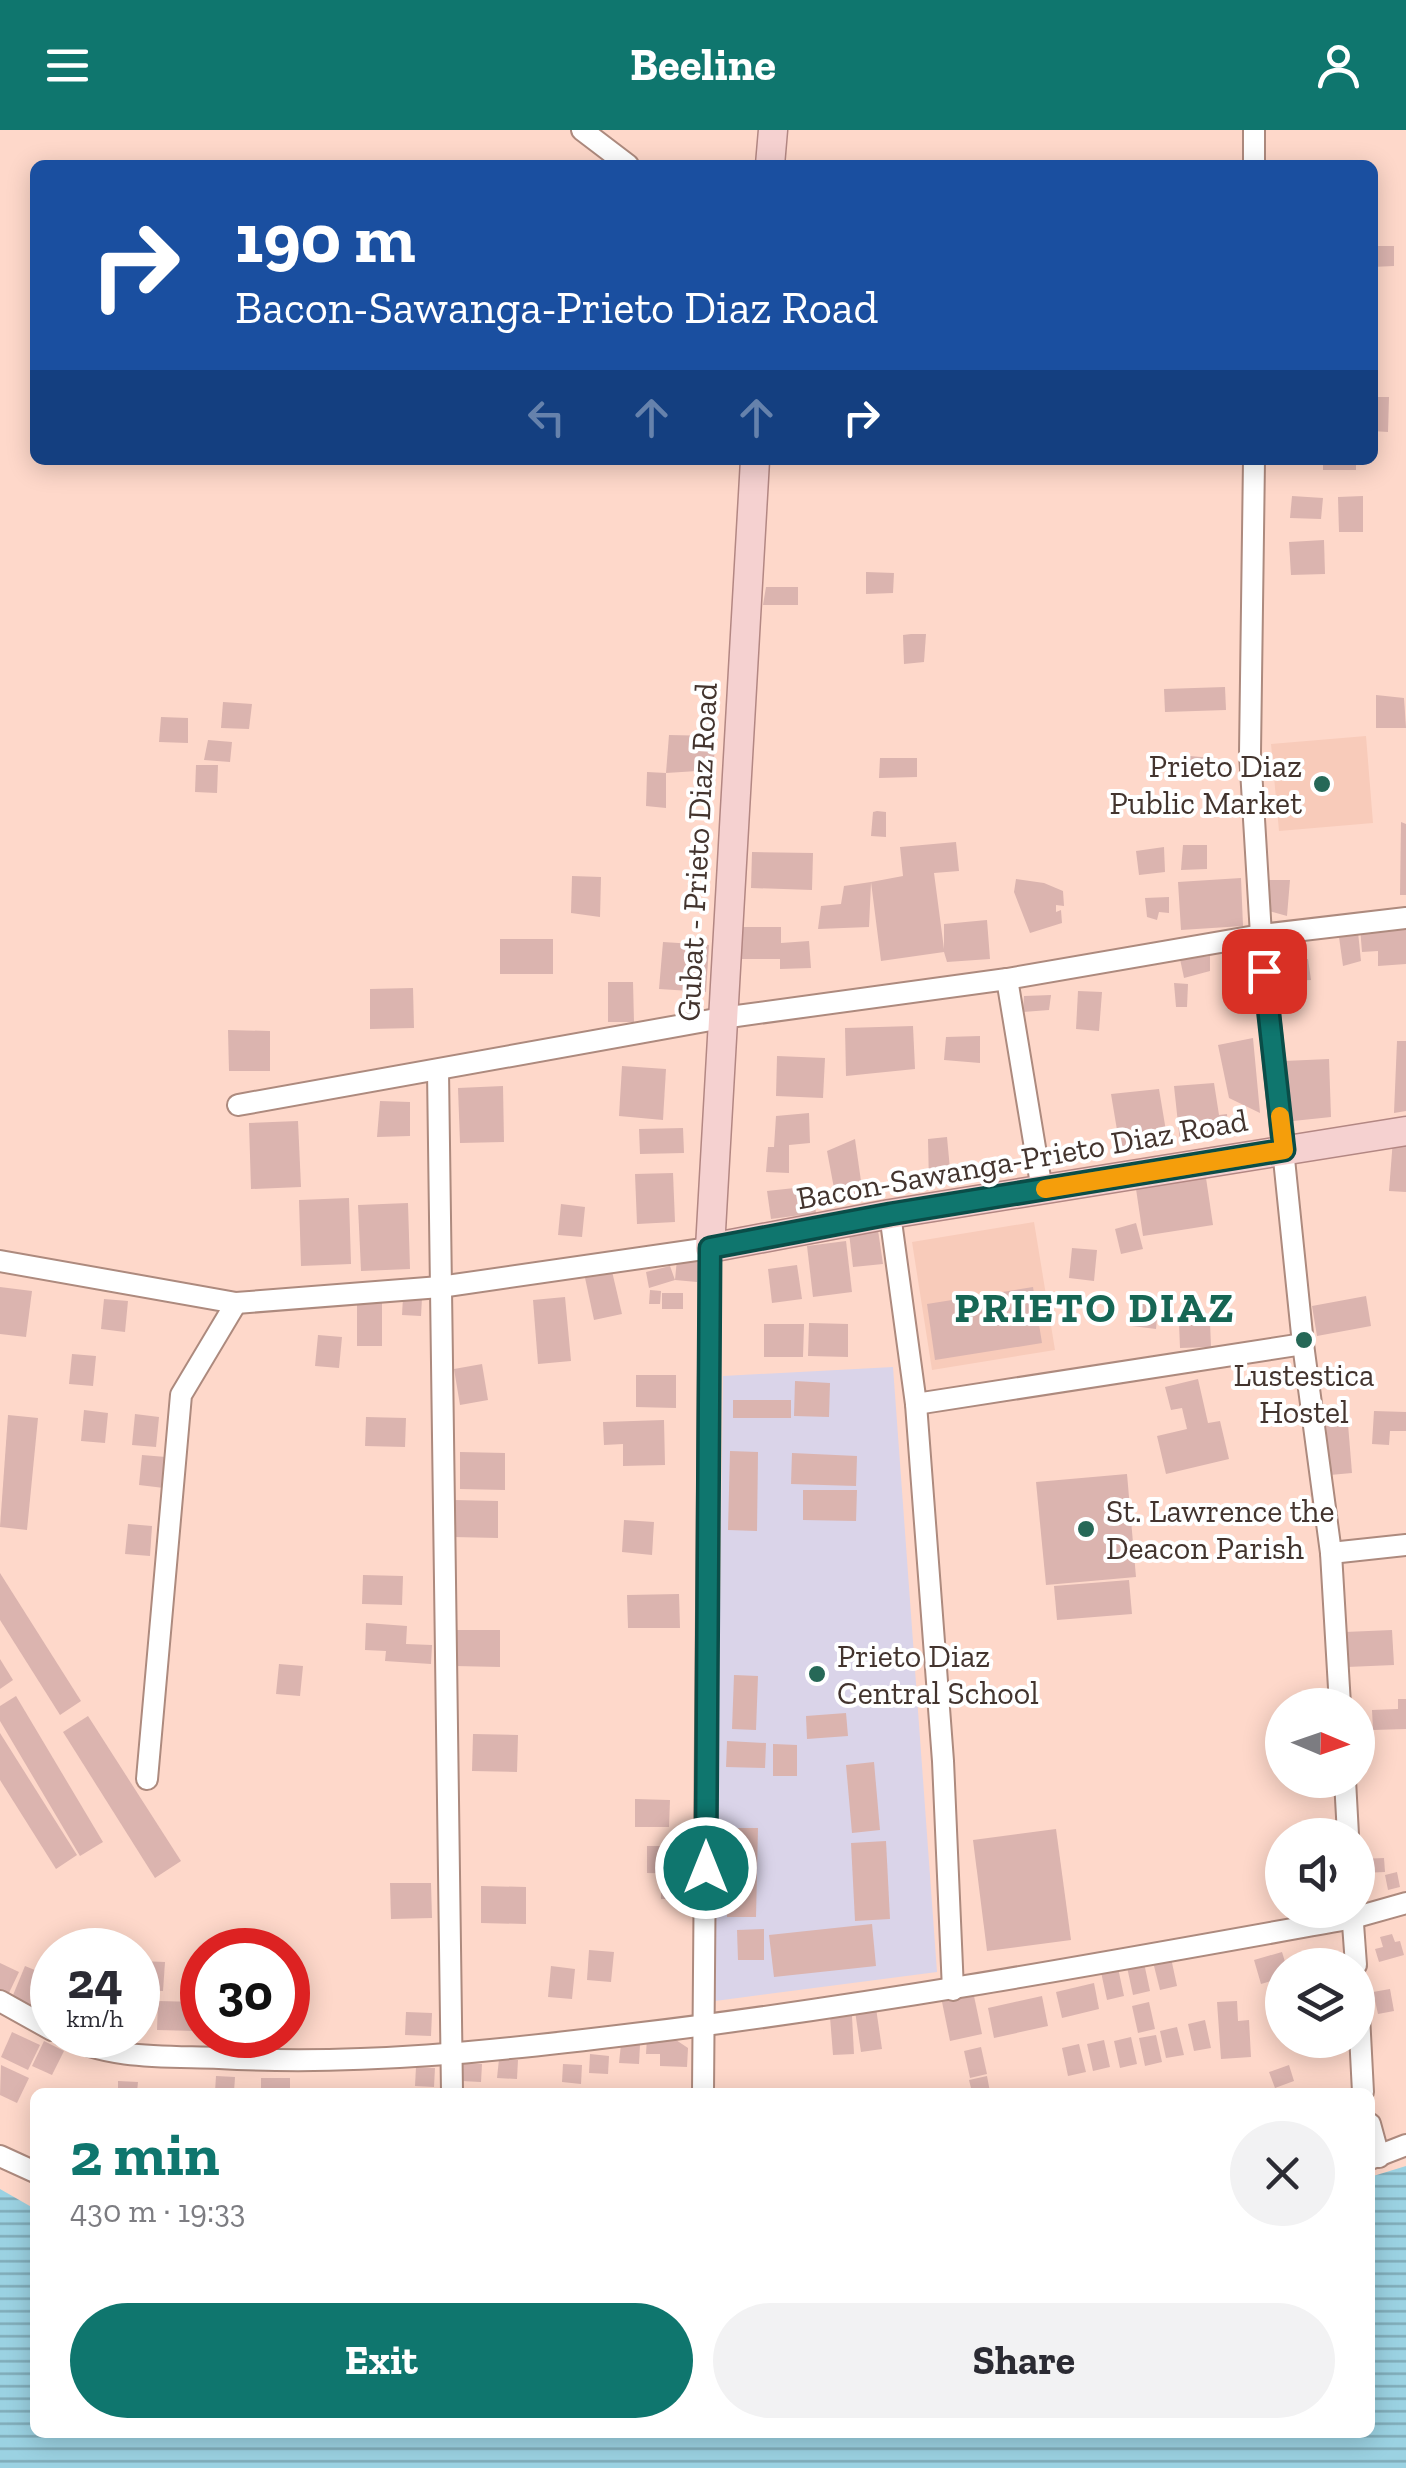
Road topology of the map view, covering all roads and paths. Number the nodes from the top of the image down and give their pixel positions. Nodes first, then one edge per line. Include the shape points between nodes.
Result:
1 (582, 130) edge
2 (773, 130) edge
3 (1254, 130) edge
4 (621, 160) edge
5 (770, 160) edge
6 (1254, 160) edge
7 (754, 465) edge
8 (1254, 465) edge
9 (1406, 918) edge
10 (1260, 935) junction
11 (1007, 979) junction
12 (722, 1018) junction
13 (438, 1071) junction
14 (238, 1105) dead end
15 (1406, 1131) edge
16 (1284, 1150) junction
17 (1042, 1190) junction
18 (890, 1214) junction
19 (710, 1248) junction
20 (0, 1262) edge
21 (440, 1286) junction
22 (236, 1304) junction
23 (1303, 1344) junction
24 (916, 1404) junction
25 (1406, 1545) edge
26 (1331, 1553) junction
27 (1339, 1688) edge
28 (148, 1779) dead end
29 (1406, 1903) edge
30 (1375, 1909) edge
31 (1280, 1928) edge
32 (954, 1990) junction
33 (0, 2002) edge
34 (30, 2018) edge
35 (706, 2026) junction
36 (160, 2055) edge
37 (453, 2056) junction
38 (1361, 2058) edge
39 (452, 2088) edge
40 (703, 2088) edge
41 (1363, 2088) edge
42 (1406, 2146) edge
43 (0, 2156) edge
44 (1375, 2158) edge
45 (30, 2170) edge

1 - 4 street
2 - 5 main road
3 - 6 street
7 - 12 main road, Gubat - Prieto Diaz Road
8 - 10 street via 1250,754
9 - 10 street
10 - 11 street
10 - 16 street
11 - 12 street
11 - 17 street
12 - 13 street
12 - 19 main road, Gubat - Prieto Diaz Road
13 - 14 street
13 - 21 street
15 - 16 main road, Bacon-Sawanga-Prieto Diaz Road
16 - 17 main road, Bacon-Sawanga-Prieto Diaz Road
16 - 23 street
17 - 18 main road, Bacon-Sawanga-Prieto Diaz Road
18 - 19 main road, Bacon-Sawanga-Prieto Diaz Road
18 - 24 street
19 - 21 street
19 - 35 street
20 - 22 street
21 - 22 street
21 - 37 street
22 - 28 street via 181,1395
23 - 24 street
23 - 26 street
24 - 32 street
25 - 26 street
26 - 27 street
29 - 30 street
31 - 32 street
32 - 35 street
33 - 34 street
35 - 37 street
35 - 40 street
36 - 37 street via 292,2062
37 - 39 street
38 - 41 street
42 - 44 street
43 - 45 street

